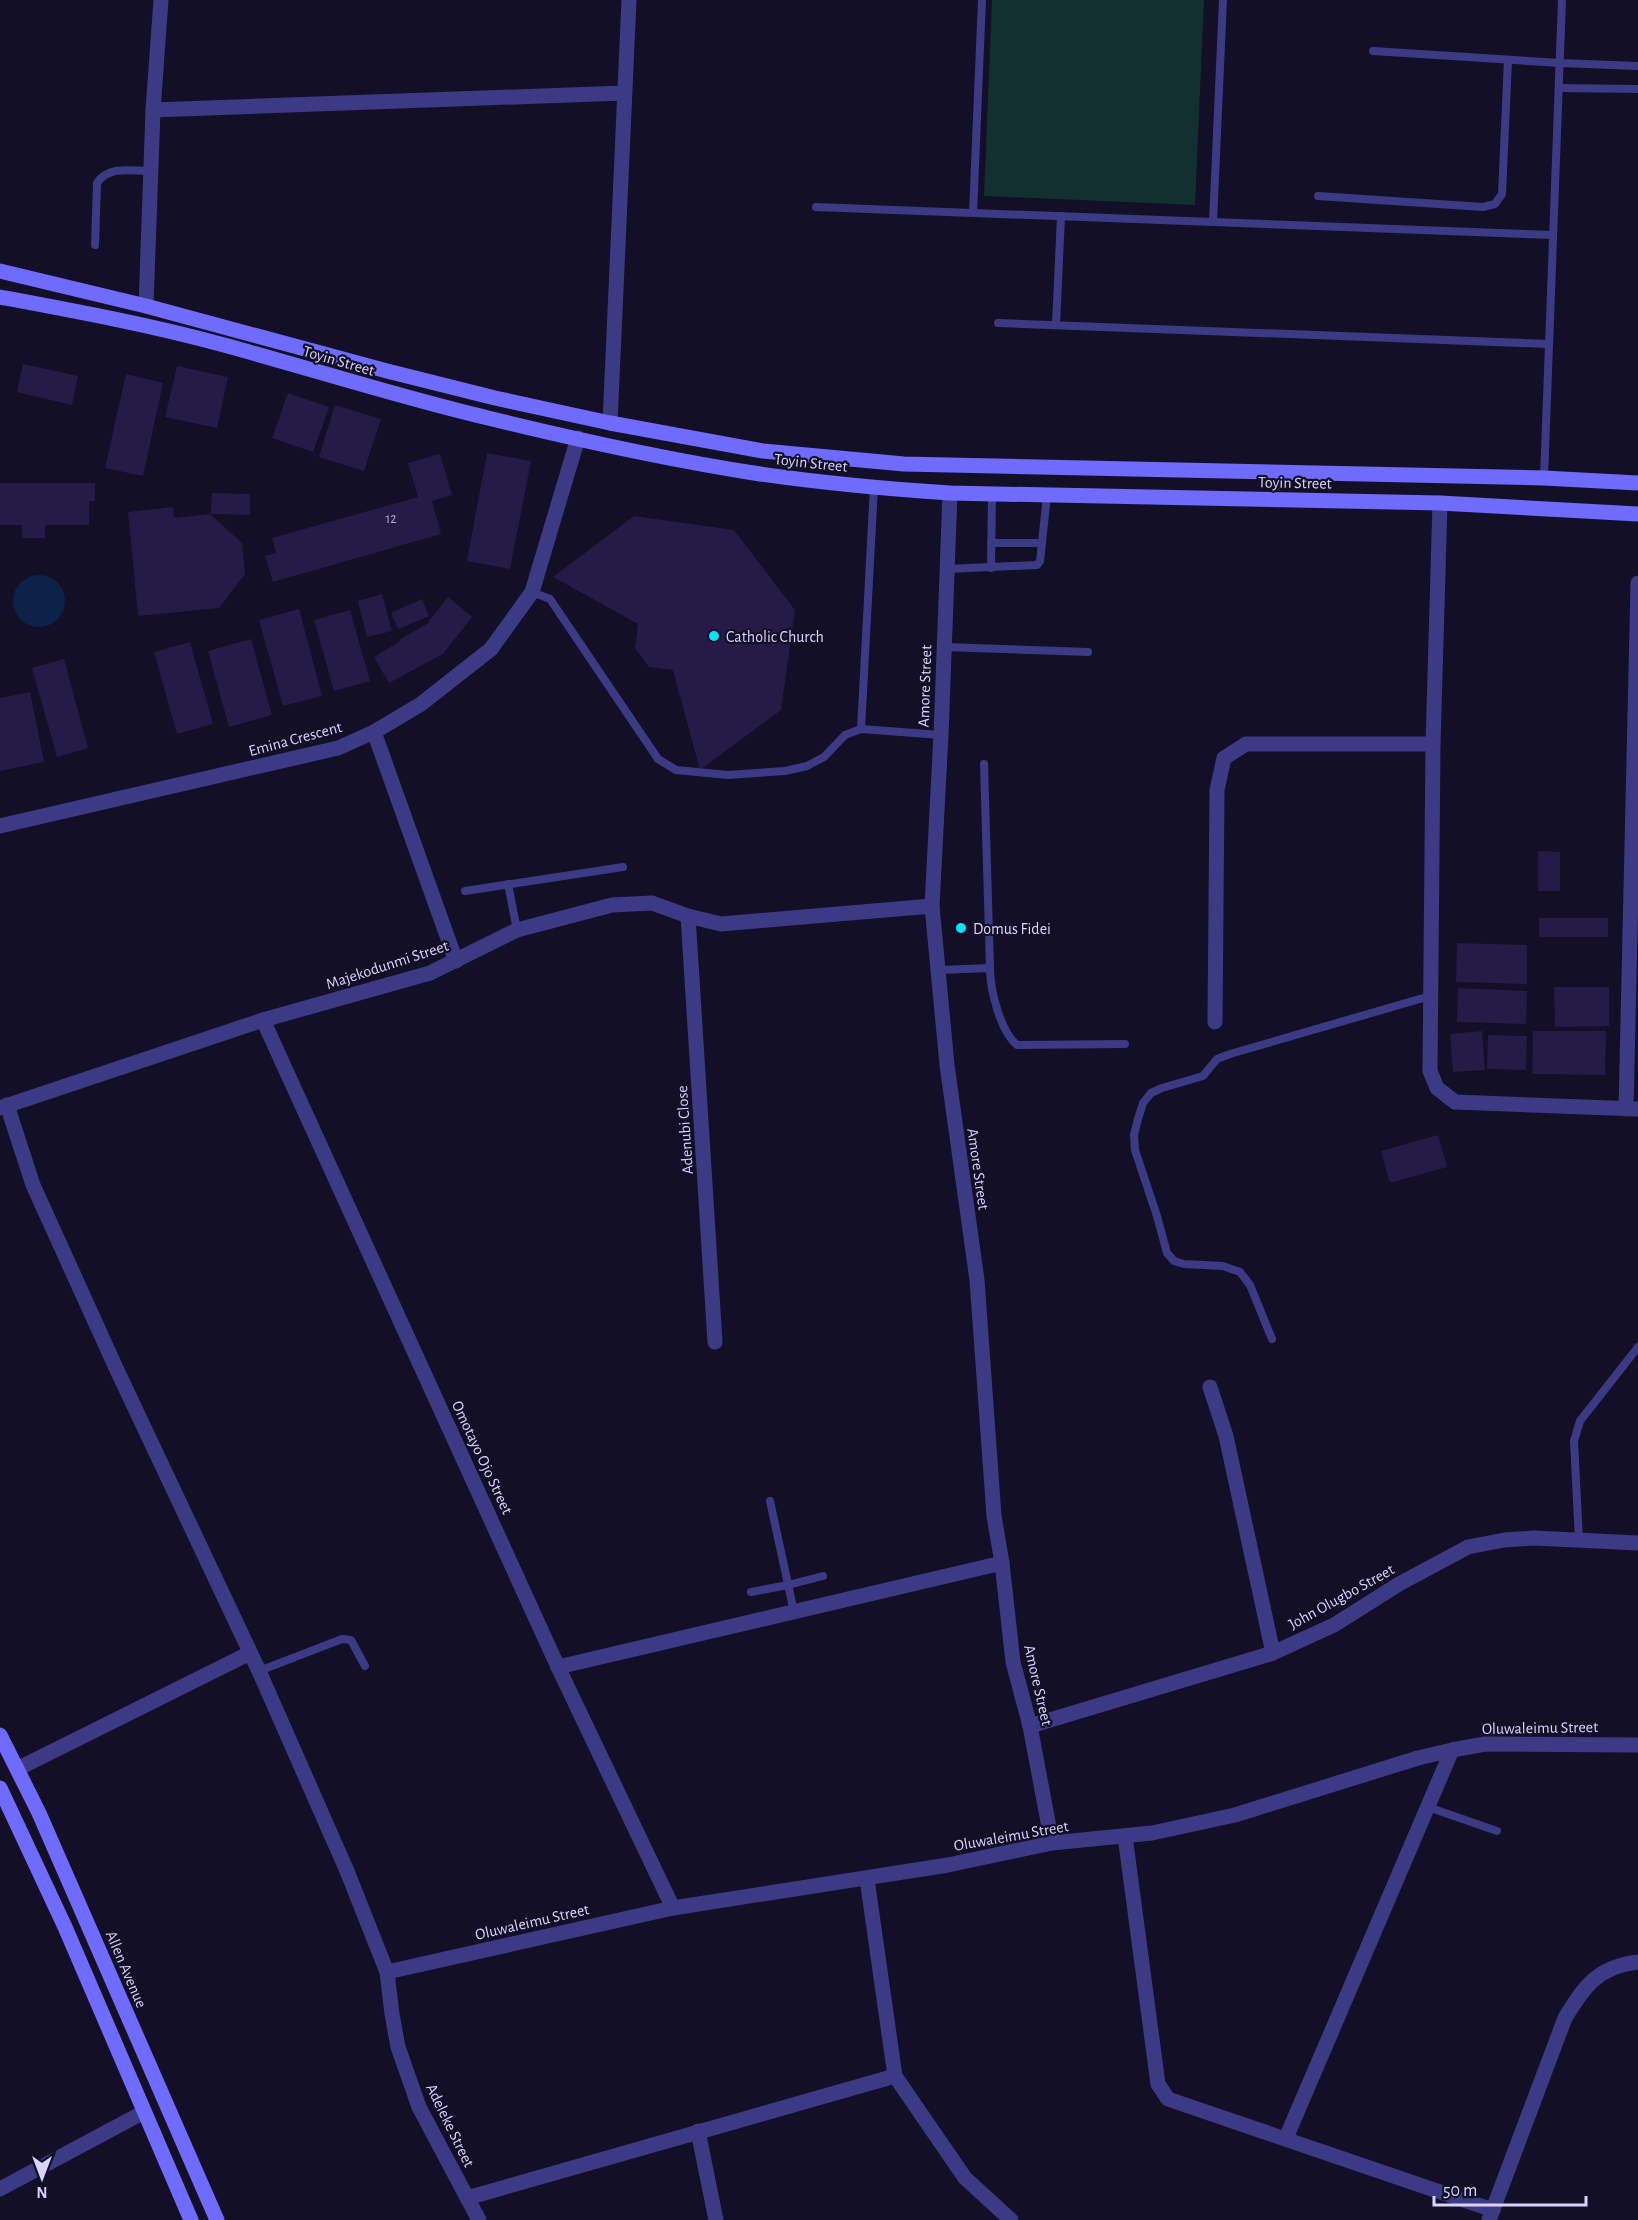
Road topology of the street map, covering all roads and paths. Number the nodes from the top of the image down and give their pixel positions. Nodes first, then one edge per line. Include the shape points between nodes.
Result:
1 (161, 0) edge
2 (629, 0) edge
3 (982, 0) edge
4 (1223, 0) edge
5 (1562, 0) edge
6 (1373, 51) dead end
7 (1509, 60) junction
8 (1560, 63) junction
9 (1638, 66) edge
10 (1559, 88) junction
11 (1638, 89) edge
12 (624, 93) junction
13 (153, 110) junction
14 (151, 171) junction
15 (1318, 196) dead end
16 (816, 207) dead end
17 (973, 213) junction
18 (1061, 216) junction
19 (1213, 222) junction
20 (1553, 235) junction
21 (95, 245) dead end
22 (0, 271) edge
23 (0, 297) edge
24 (146, 306) junction
25 (998, 323) dead end
26 (1056, 325) junction
27 (1549, 344) junction
28 (610, 423) junction
29 (578, 438) junction
30 (1544, 478) junction
31 (1638, 483) edge
32 (874, 487) junction
33 (950, 493) junction
34 (992, 494) junction
35 (1047, 495) junction
36 (1440, 503) junction
37 (1638, 514) edge
38 (991, 543) junction
39 (1042, 543) junction
40 (991, 568) junction
41 (947, 569) junction
42 (1638, 583) edge
43 (532, 592) junction
44 (944, 647) junction
45 (1088, 652) dead end
46 (861, 729) junction
47 (374, 732) junction
48 (941, 735) junction
49 (1433, 744) junction
50 (984, 764) dead end
51 (0, 826) edge
52 (623, 867) dead end
53 (508, 884) junction
54 (465, 891) dead end
55 (932, 906) junction
56 (688, 916) junction
57 (517, 930) junction
58 (456, 961) junction
59 (990, 968) junction
60 (939, 970) junction
61 (1430, 996) junction
62 (263, 1020) junction
63 (1215, 1022) dead end
64 (1125, 1044) dead end
65 (4, 1107) edge
66 (1632, 1109) edge
67 (1272, 1339) dead end
68 (715, 1342) dead end
69 (1638, 1347) edge
70 (1210, 1387) dead end
71 (770, 1501) dead end
72 (1579, 1540) junction
73 (1638, 1543) edge
74 (1002, 1563) junction
75 (824, 1576) dead end
76 (788, 1586) junction
77 (751, 1592) dead end
78 (794, 1612) junction
79 (250, 1653) junction
80 (1274, 1653) junction
81 (365, 1666) dead end
82 (558, 1666) junction
83 (259, 1671) junction
84 (1030, 1726) junction
85 (0, 1735) edge
86 (1638, 1745) edge
87 (1452, 1750) junction
88 (17, 1769) junction
89 (0, 1788) edge
90 (1428, 1807) junction
91 (1497, 1832) dead end
92 (1125, 1836) junction
93 (1052, 1844) junction
94 (867, 1879) junction
95 (673, 1908) junction
96 (1638, 1962) edge
97 (387, 1972) junction
98 (895, 2076) junction
99 (144, 2112) junction
100 (698, 2131) junction
101 (1286, 2138) junction
102 (0, 2189) edge
103 (467, 2198) junction
104 (1491, 2215) edge
105 (191, 2220) edge
106 (217, 2220) edge
107 (479, 2220) edge
108 (716, 2220) edge
109 (1011, 2220) edge

1 - 13 street
2 - 12 street
3 - 17 lane
4 - 19 lane
5 - 8 lane
6 - 7 lane
7 - 8 lane
7 - 15 lane via 1502,194 1495,204 1483,207
8 - 9 lane
8 - 10 lane
10 - 11 lane
10 - 20 lane
12 - 13 street
12 - 28 street
13 - 14 street
14 - 21 lane via 111,171 102,175 97,183
14 - 24 street
16 - 17 lane
17 - 18 lane
18 - 19 lane
18 - 26 lane
19 - 20 lane
20 - 27 lane
22 - 24 street, Toyin Street
23 - 29 street, Toyin Street via 223,345 392,393
24 - 28 street, Toyin Street via 387,371
25 - 26 lane
26 - 27 lane
27 - 30 lane
28 - 30 street, Toyin Street via 763,451 904,464
29 - 32 street, Toyin Street via 761,474
29 - 43 street, Emina Crescent
30 - 31 street, Toyin Street
32 - 33 street, Toyin Street
32 - 46 lane
33 - 34 street, Toyin Street
33 - 41 street, Amore Street
34 - 35 street, Toyin Street
34 - 38 lane
35 - 36 street, Toyin Street
35 - 39 lane
36 - 37 street, Toyin Street
36 - 49 street
38 - 39 lane
38 - 40 lane
39 - 40 lane via 1037,565
40 - 41 lane
41 - 44 street, Amore Street
42 - 66 street
43 - 46 lane via 550,599 658,759 676,770 728,775 785,771 824,757 846,735
43 - 47 street, Emina Crescent via 491,649 421,704
44 - 45 lane
44 - 48 street, Amore Street
46 - 48 lane
47 - 51 street, Emina Crescent via 338,748
47 - 58 street
48 - 55 street, Amore Street
49 - 61 street
49 - 63 street via 1246,744 1224,758 1217,790
50 - 59 lane
52 - 53 lane
53 - 54 lane
53 - 57 lane
55 - 56 street, Majekodunmi Street via 721,924
55 - 60 street, Amore Street
56 - 57 street, Majekodunmi Street via 652,903 612,905
56 - 68 street, Adenubi Close
57 - 58 street, Majekodunmi Street
58 - 62 street, Majekodunmi Street via 430,973
59 - 60 lane
59 - 64 lane via 991,987 1006,1031 1017,1045
60 - 74 street, Amore Street via 947,1065 977,1280 994,1516
61 - 66 street via 1430,1071 1437,1088 1455,1102
61 - 67 lane via 1230,1054 1217,1059 1203,1076 1162,1088 1143,1103 1134,1135 1135,1150 1167,1253 1184,1264 1223,1266 1240,1272 1250,1285
62 - 65 street, Majekodunmi Street
62 - 82 street, Omotayo Ojo Street
65 - 79 street, Adeleke Street via 33,1185
69 - 72 lane via 1580,1421 1574,1441
70 - 80 street via 1226,1436
71 - 76 lane
72 - 73 street, John Olugbo Street
72 - 80 street, John Olugbo Street via 1514,1539 1468,1547 1334,1625
74 - 78 street
74 - 84 street, Amore Street via 1013,1662
75 - 76 lane
76 - 77 lane
76 - 78 lane
78 - 82 street
79 - 83 street, Adeleke Street
79 - 88 street
80 - 84 street, John Olugbo Street
81 - 83 lane via 351,1640 342,1639
82 - 95 street, Omotayo Ojo Street
83 - 97 street, Adeleke Street
84 - 93 street, Amore Street
85 - 88 street, Allen Avenue
86 - 87 street, Oluwaleimu Street via 1485,1744
87 - 90 street
87 - 92 street, Oluwaleimu Street via 1235,1815
88 - 106 street, Allen Avenue
89 - 99 street
90 - 91 lane
90 - 101 street
92 - 93 street, Oluwaleimu Street
92 - 101 street via 1158,2084 1168,2098
93 - 94 street, Oluwaleimu Street
94 - 95 street, Oluwaleimu Street
94 - 98 street
95 - 97 street, Oluwaleimu Street
96 - 104 street via 1607,1969 1593,1979 1564,2018
97 - 103 street, Adeleke Street via 398,2047 418,2107
98 - 100 street
98 - 109 street via 965,2178
99 - 102 street
99 - 105 street
100 - 103 street
100 - 108 street
101 - 104 street
103 - 107 street, Adeleke Street

